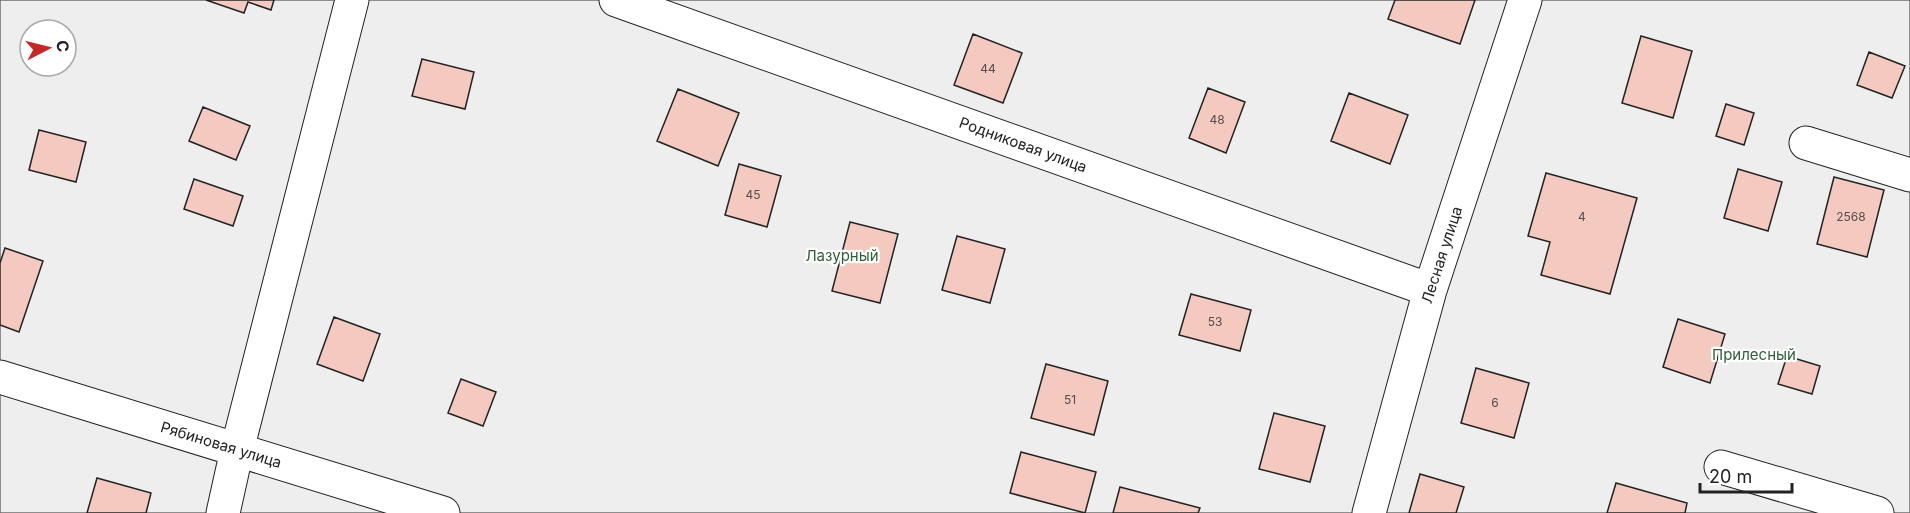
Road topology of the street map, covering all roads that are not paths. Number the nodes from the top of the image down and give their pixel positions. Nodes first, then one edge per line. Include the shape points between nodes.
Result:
1 (352, 0) edge
2 (616, 0) edge
3 (1525, 0) edge
4 (1806, 143) dead end
5 (1910, 176) edge
6 (1430, 290) junction
7 (0, 377) edge
8 (237, 450) junction
9 (1720, 467) dead end
10 (223, 513) edge
11 (443, 513) edge
12 (1369, 513) edge
13 (1877, 513) edge

1 - 8 street
2 - 6 street, Родниковая улица
3 - 6 street, Лесная улица
4 - 5 street
6 - 12 street, Лесная улица
7 - 8 street, Рябиновая улица
8 - 10 street
8 - 11 street, Рябиновая улица
9 - 13 street

